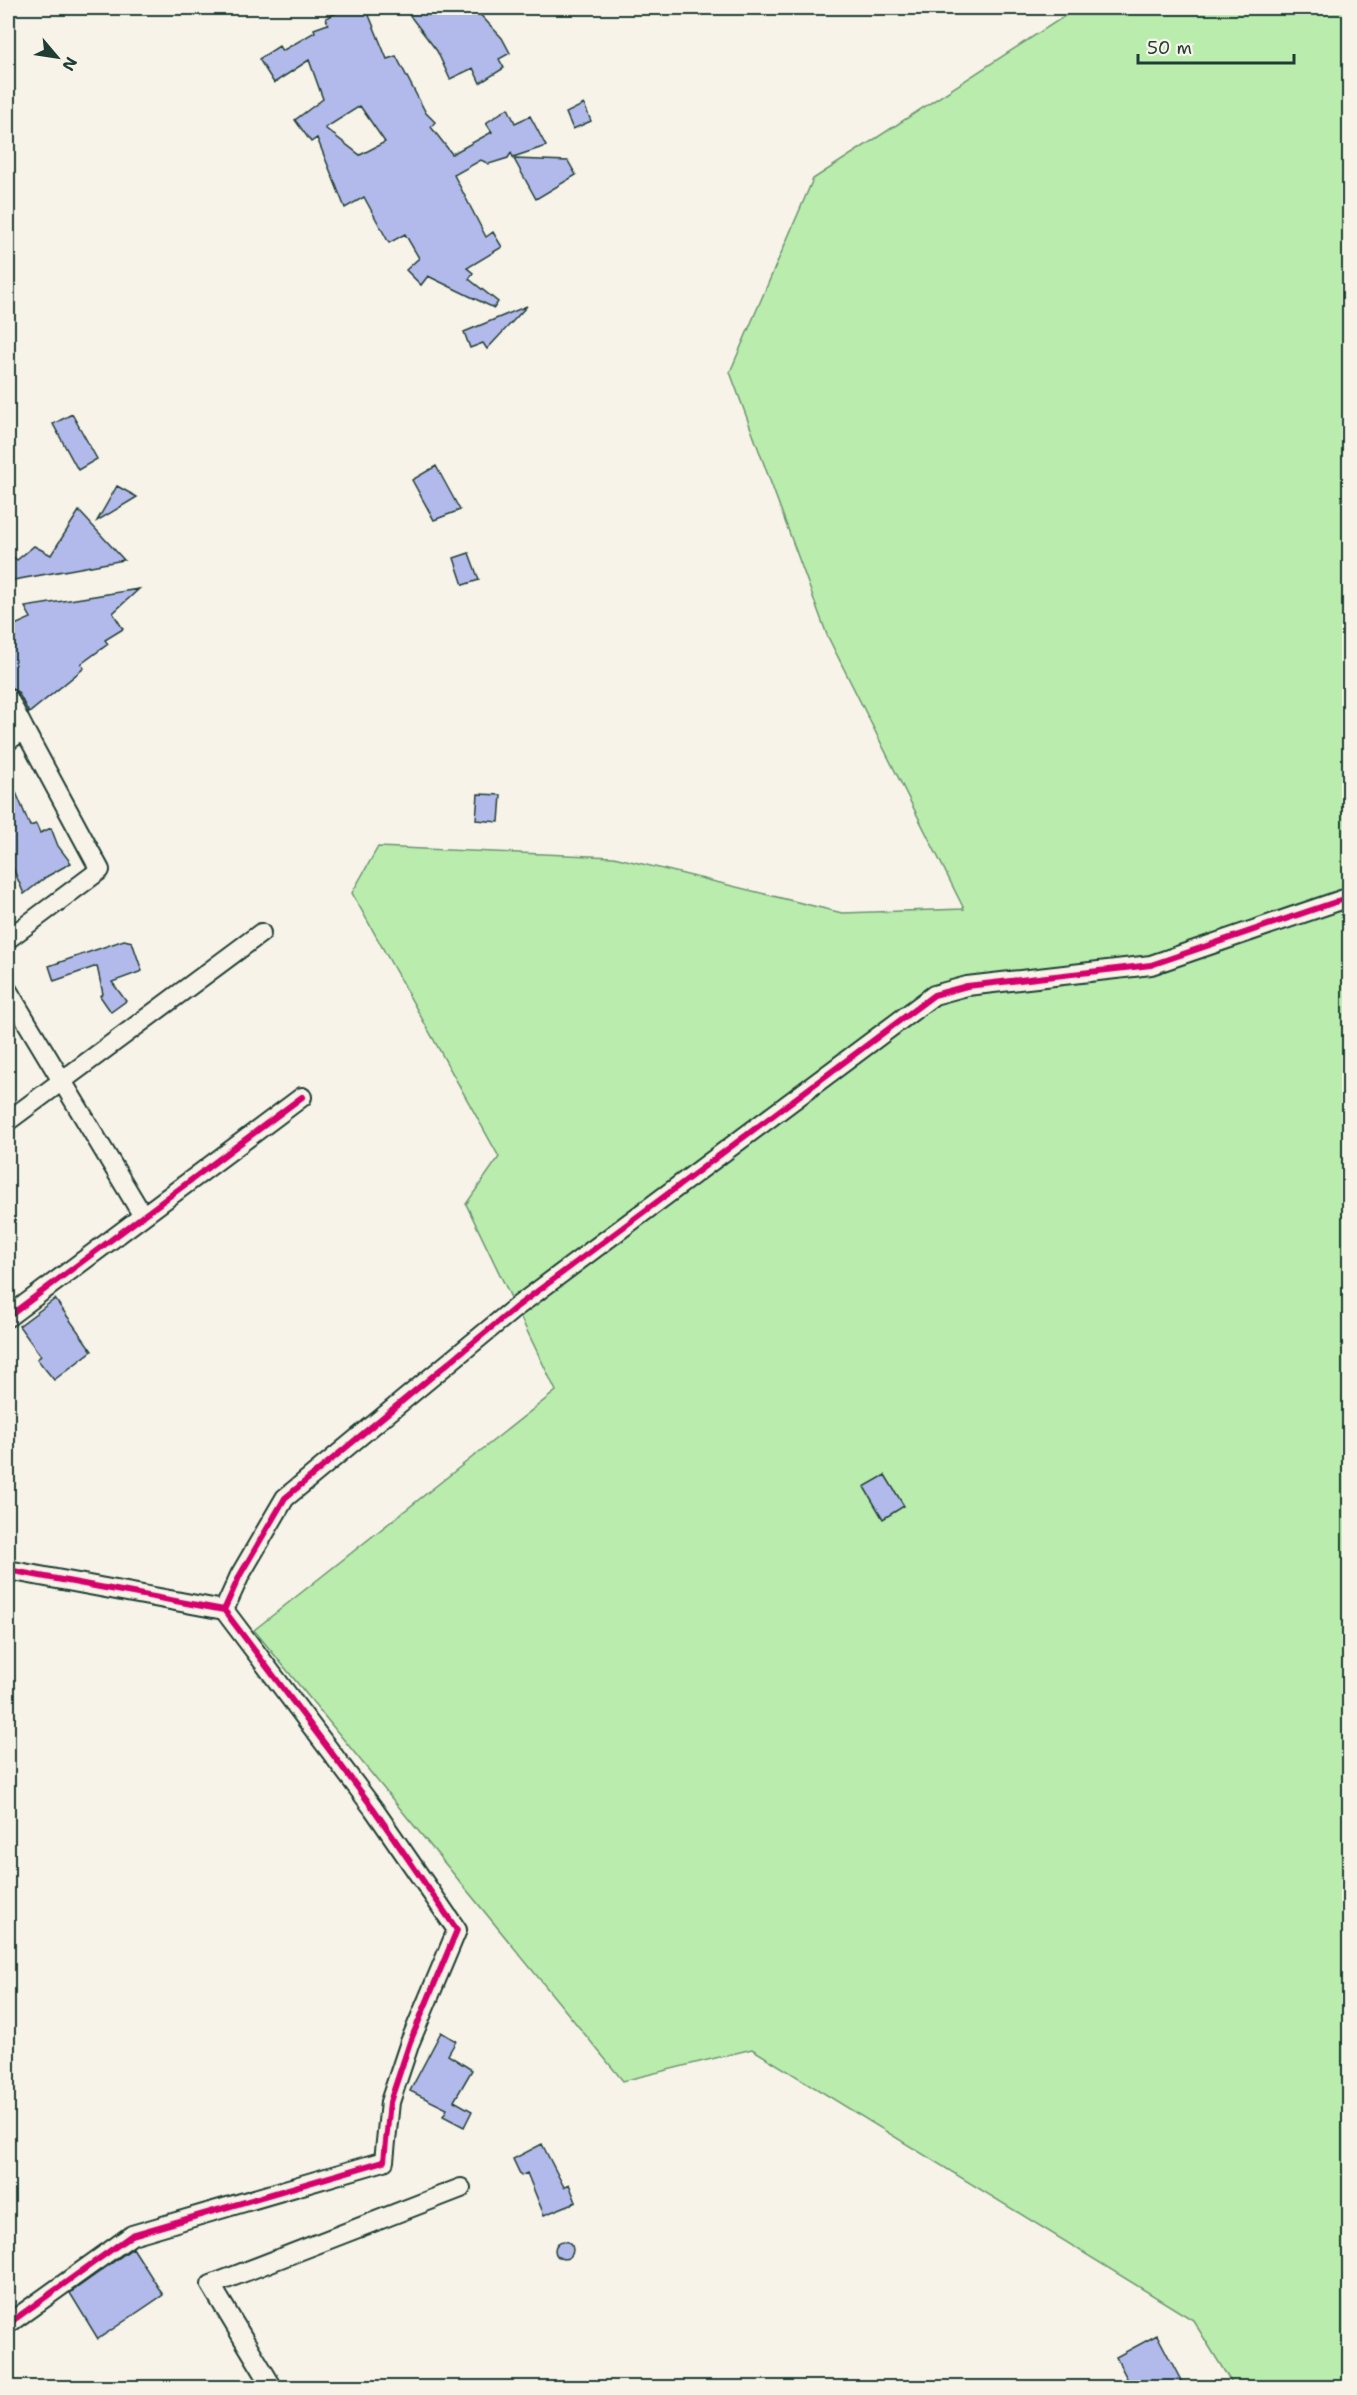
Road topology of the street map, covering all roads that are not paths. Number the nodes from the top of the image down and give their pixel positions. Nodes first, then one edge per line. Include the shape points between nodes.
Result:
1 (8, 698) edge
2 (24, 729) junction
3 (8, 741) edge
4 (1350, 897) edge
5 (261, 933) dead end
6 (8, 939) edge
7 (8, 991) edge
8 (60, 1083) junction
9 (302, 1097) dead end
10 (8, 1121) edge
11 (143, 1216) junction
12 (8, 1317) edge
13 (8, 1570) edge
14 (224, 1610) junction
15 (461, 2188) dead end
16 (8, 2324) edge
17 (273, 2388) edge

1 - 2 street
2 - 3 street
2 - 6 street via 100,870
4 - 14 street via 1151,965 967,986 934,995 515,1308 285,1498 245,1565
5 - 8 street
7 - 8 street
8 - 10 street
8 - 11 street
9 - 11 street
11 - 12 street
13 - 14 street
14 - 16 street via 373,1808 457,1930 410,2042 390,2102 384,2161 132,2235
15 - 17 street via 211,2285

